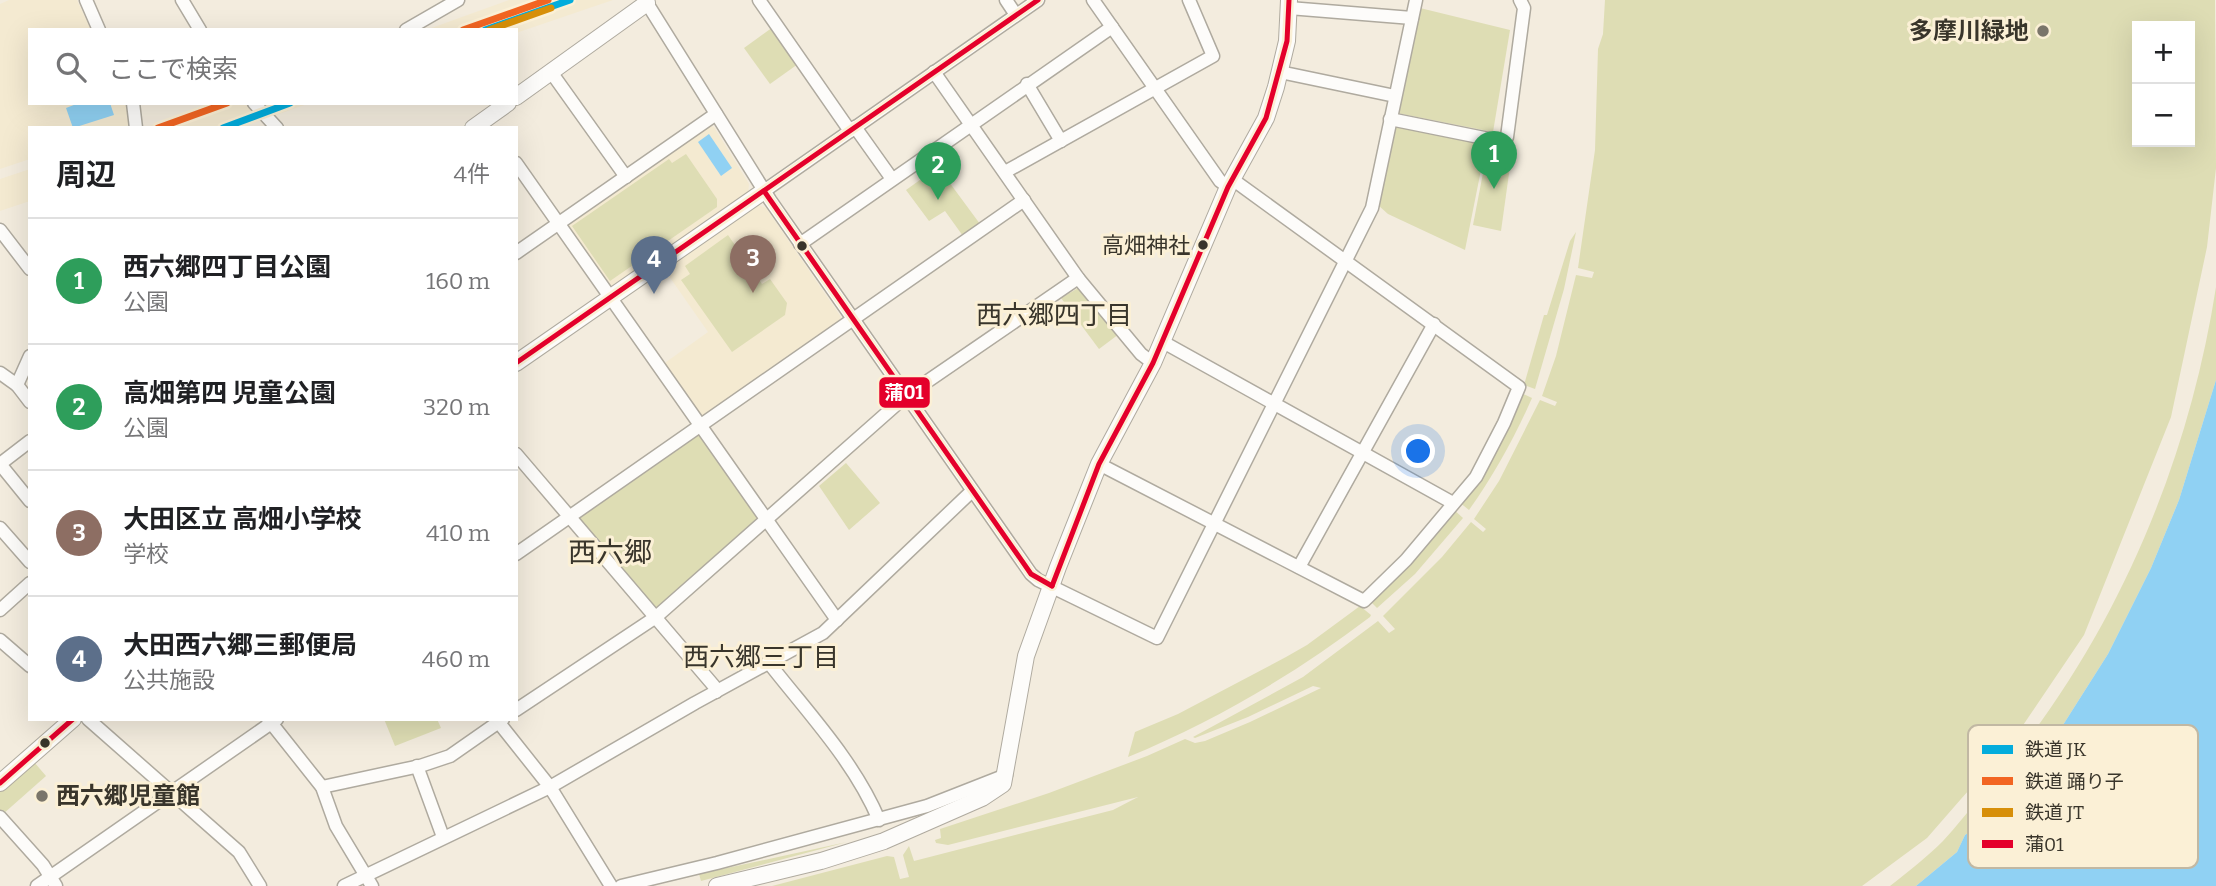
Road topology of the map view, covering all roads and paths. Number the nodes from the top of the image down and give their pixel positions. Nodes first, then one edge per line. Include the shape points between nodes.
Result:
1 (86, 0) edge
2 (182, 0) edge
3 (458, 0) edge
4 (759, 0) edge
5 (1006, 0) edge
6 (1038, 0) edge
7 (1093, 0) edge
8 (1189, 0) edge
9 (1416, 0) edge
10 (1520, 0) edge
11 (646, 2) edge
12 (1289, 4) edge
13 (1016, 15) junction
14 (1412, 18) junction
15 (1112, 27) junction
16 (98, 28) edge
17 (199, 28) edge
18 (409, 28) edge
19 (551, 72) junction
20 (934, 72) junction
21 (1280, 72) junction
22 (1027, 84) junction
23 (1156, 90) junction
24 (518, 96) edge
25 (1395, 96) junction
26 (134, 105) edge
27 (256, 105) edge
28 (506, 105) edge
29 (716, 114) junction
30 (1390, 119) junction
31 (971, 124) junction
32 (483, 125) edge
33 (136, 126) edge
34 (275, 126) edge
35 (853, 129) junction
36 (1061, 141) junction
37 (518, 166) edge
38 (1005, 172) junction
39 (626, 177) junction
40 (892, 179) junction
41 (1230, 183) junction
42 (764, 191) junction
43 (1024, 200) junction
44 (559, 223) junction
45 (0, 230) edge
46 (800, 244) junction
47 (518, 252) edge
48 (1345, 261) junction
49 (28, 266) edge
50 (1078, 278) junction
51 (611, 298) junction
52 (853, 320) junction
53 (1434, 324) junction
54 (1163, 342) junction
55 (28, 361) edge
56 (518, 362) edge
57 (1153, 363) junction
58 (0, 373) edge
59 (18, 385) junction
60 (906, 396) junction
61 (28, 399) edge
62 (1275, 404) junction
63 (699, 425) junction
64 (28, 443) edge
65 (1363, 452) junction
66 (518, 456) edge
67 (0, 464) edge
68 (1099, 464) junction
69 (972, 491) junction
70 (28, 499) edge
71 (1453, 503) junction
72 (568, 517) junction
73 (765, 520) junction
74 (1214, 524) junction
75 (0, 528) edge
76 (518, 553) edge
77 (28, 560) edge
78 (1299, 567) junction
79 (28, 585) edge
80 (1052, 586) junction
81 (0, 610) edge
82 (656, 617) junction
83 (837, 620) junction
84 (0, 640) edge
85 (769, 663) junction
86 (28, 664) edge
87 (716, 692) junction
88 (518, 709) edge
89 (71, 721) edge
90 (90, 721) edge
91 (272, 721) edge
92 (498, 721) edge
93 (500, 721) edge
94 (417, 766) junction
95 (1006, 775) junction
96 (0, 783) edge
97 (550, 787) junction
98 (322, 788) junction
99 (172, 793) junction
100 (0, 817) edge
101 (879, 820) junction
102 (443, 837) junction
103 (53, 881) edge
104 (369, 881) edge
105 (37, 886) edge
106 (260, 886) edge
107 (344, 886) edge
108 (611, 886) edge
109 (621, 886) edge
110 (718, 886) edge

1 - 16 street
2 - 17 street
3 - 18 street
4 - 35 street
5 - 13 street
6 - 13 street
7 - 15 street
8 - 23 street via 1213,56
9 - 14 street
10 - 30 street via 1524,8 1507,137 1499,141
11 - 19 street
11 - 29 street
12 - 14 street
12 - 21 street
13 - 20 street
14 - 25 street
15 - 22 street
15 - 23 street
19 - 24 street
19 - 39 street
20 - 31 street
20 - 35 street
21 - 25 street
21 - 41 street via 1266,118
22 - 31 street
22 - 36 street
23 - 36 street
23 - 41 street via 1220,181
25 - 30 street
26 - 33 street
27 - 34 street
28 - 32 street
29 - 39 street
29 - 42 street
30 - 48 street via 1372,208
31 - 38 street
31 - 40 street
35 - 40 street
35 - 42 street
36 - 38 street
37 - 44 street
38 - 43 street
39 - 44 street
40 - 46 street
41 - 48 street
41 - 54 street
42 - 46 street
42 - 51 street
43 - 50 street
43 - 52 street
44 - 47 street
44 - 51 street
45 - 49 street
46 - 52 street
48 - 53 street
48 - 62 street
50 - 57 street
50 - 60 street
51 - 56 street
51 - 63 street
52 - 60 street
52 - 63 street
53 - 65 street
53 - 71 street via 1519,387 1483,466
54 - 57 street
54 - 62 street
55 - 59 street
57 - 68 street
58 - 59 street
59 - 61 street
60 - 69 street
60 - 73 street
62 - 65 street
62 - 74 street
63 - 72 street
63 - 73 street
64 - 67 street
65 - 71 street
65 - 78 street
66 - 72 street
67 - 70 street
68 - 74 street
68 - 80 street
69 - 80 street via 1031,574
69 - 83 street
71 - 78 street via 1406,561 1364,601
72 - 76 street
72 - 82 street
73 - 82 street
73 - 83 street
74 - 78 street
74 - 80 street via 1157,638
75 - 77 street
79 - 81 street
80 - 95 street via 1026,656
82 - 87 street
82 - 88 street
83 - 85 street via 823,633
84 - 86 street
85 - 87 street
85 - 101 street via 868,793
87 - 97 street
89 - 96 street
90 - 99 street
91 - 98 street
91 - 99 street
92 - 94 street via 450,757
93 - 97 street
94 - 98 street
94 - 102 street
95 - 101 street
95 - 110 street via 999,788 982,798 884,841
97 - 102 street
97 - 108 street
98 - 104 street via 336,827
99 - 103 street
99 - 106 street via 239,852
100 - 103 street
101 - 109 street
102 - 104 street
103 - 105 street
104 - 107 street

